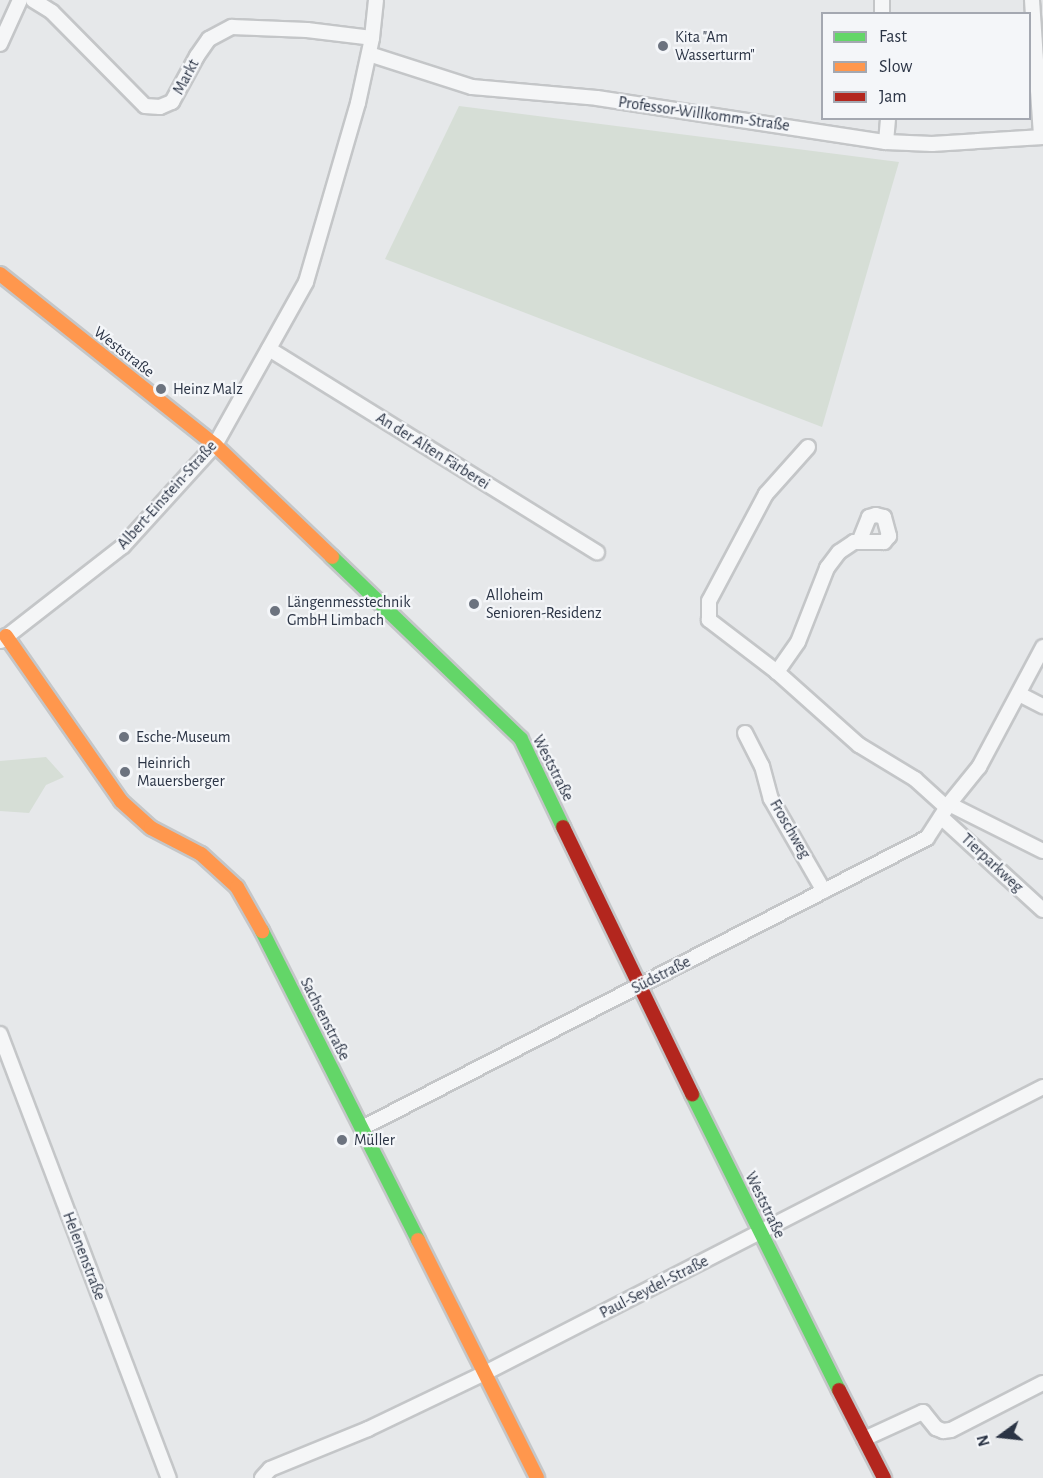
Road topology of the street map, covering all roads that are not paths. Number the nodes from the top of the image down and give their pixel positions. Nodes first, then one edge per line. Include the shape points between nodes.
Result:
1 (20, 0) edge
2 (33, 0) edge
3 (376, 0) edge
4 (1032, 0) edge
5 (372, 38) junction
6 (0, 44) edge
7 (369, 54) junction
8 (888, 120) edge
9 (1042, 137) edge
10 (886, 142) junction
11 (0, 274) edge
12 (269, 349) junction
13 (214, 445) junction
14 (808, 447) dead end
15 (859, 542) dead end
16 (597, 552) dead end
17 (3, 639) edge
18 (1043, 647) edge
19 (777, 672) junction
20 (1019, 694) junction
21 (1043, 706) edge
22 (745, 733) dead end
23 (946, 810) junction
24 (1043, 850) edge
25 (824, 891) junction
26 (1043, 910) edge
27 (640, 985) junction
28 (0, 1034) edge
29 (1043, 1087) edge
30 (362, 1128) junction
31 (759, 1233) junction
32 (485, 1373) junction
33 (1043, 1383) edge
34 (864, 1438) junction
35 (169, 1478) edge
36 (262, 1478) edge
37 (537, 1478) edge
38 (884, 1478) edge

1 - 6 street
2 - 5 street, Markt via 52,12 145,106 160,107 172,102 209,39 232,27
3 - 5 street, Albert-Einstein-Straße
4 - 9 street
5 - 7 street, Albert-Einstein-Straße
7 - 10 street, Professor-Willkomm-Straße via 472,87 597,98
7 - 12 street, Albert-Einstein-Straße via 306,282
8 - 10 street
9 - 10 street, Professor-Willkomm-Straße via 932,144
11 - 13 main road, Weststraße
12 - 13 street, Albert-Einstein-Straße
12 - 16 street, An der Alten Färberei
13 - 17 street, Albert-Einstein-Straße via 123,546
13 - 27 main road, Weststraße via 521,739
14 - 19 street via 766,494 709,601 708,620
15 - 19 street via 839,552 827,568 798,642
17 - 30 main road, Sachsenstraße via 121,801 151,828 201,854 237,886
18 - 20 street, Südstraße
19 - 23 street via 859,745 915,779
20 - 21 street
20 - 23 street, Südstraße via 979,767
22 - 25 street, Froschweg via 762,766 771,799
23 - 24 street
23 - 25 street, Südstraße via 927,838
23 - 26 street, Tierparkweg
25 - 27 street, Südstraße
27 - 30 street, Südstraße
27 - 31 main road, Weststraße
28 - 35 street, Helenenstraße
29 - 31 street, Paul-Seydel-Straße
30 - 32 main road, Sachsenstraße
31 - 32 street, Paul-Seydel-Straße
31 - 34 main road, Weststraße
32 - 36 street, Paul-Seydel-Straße via 368,1429 270,1469
32 - 37 main road, Sachsenstraße
33 - 34 street via 951,1430 936,1428 923,1412
34 - 38 main road, Weststraße

